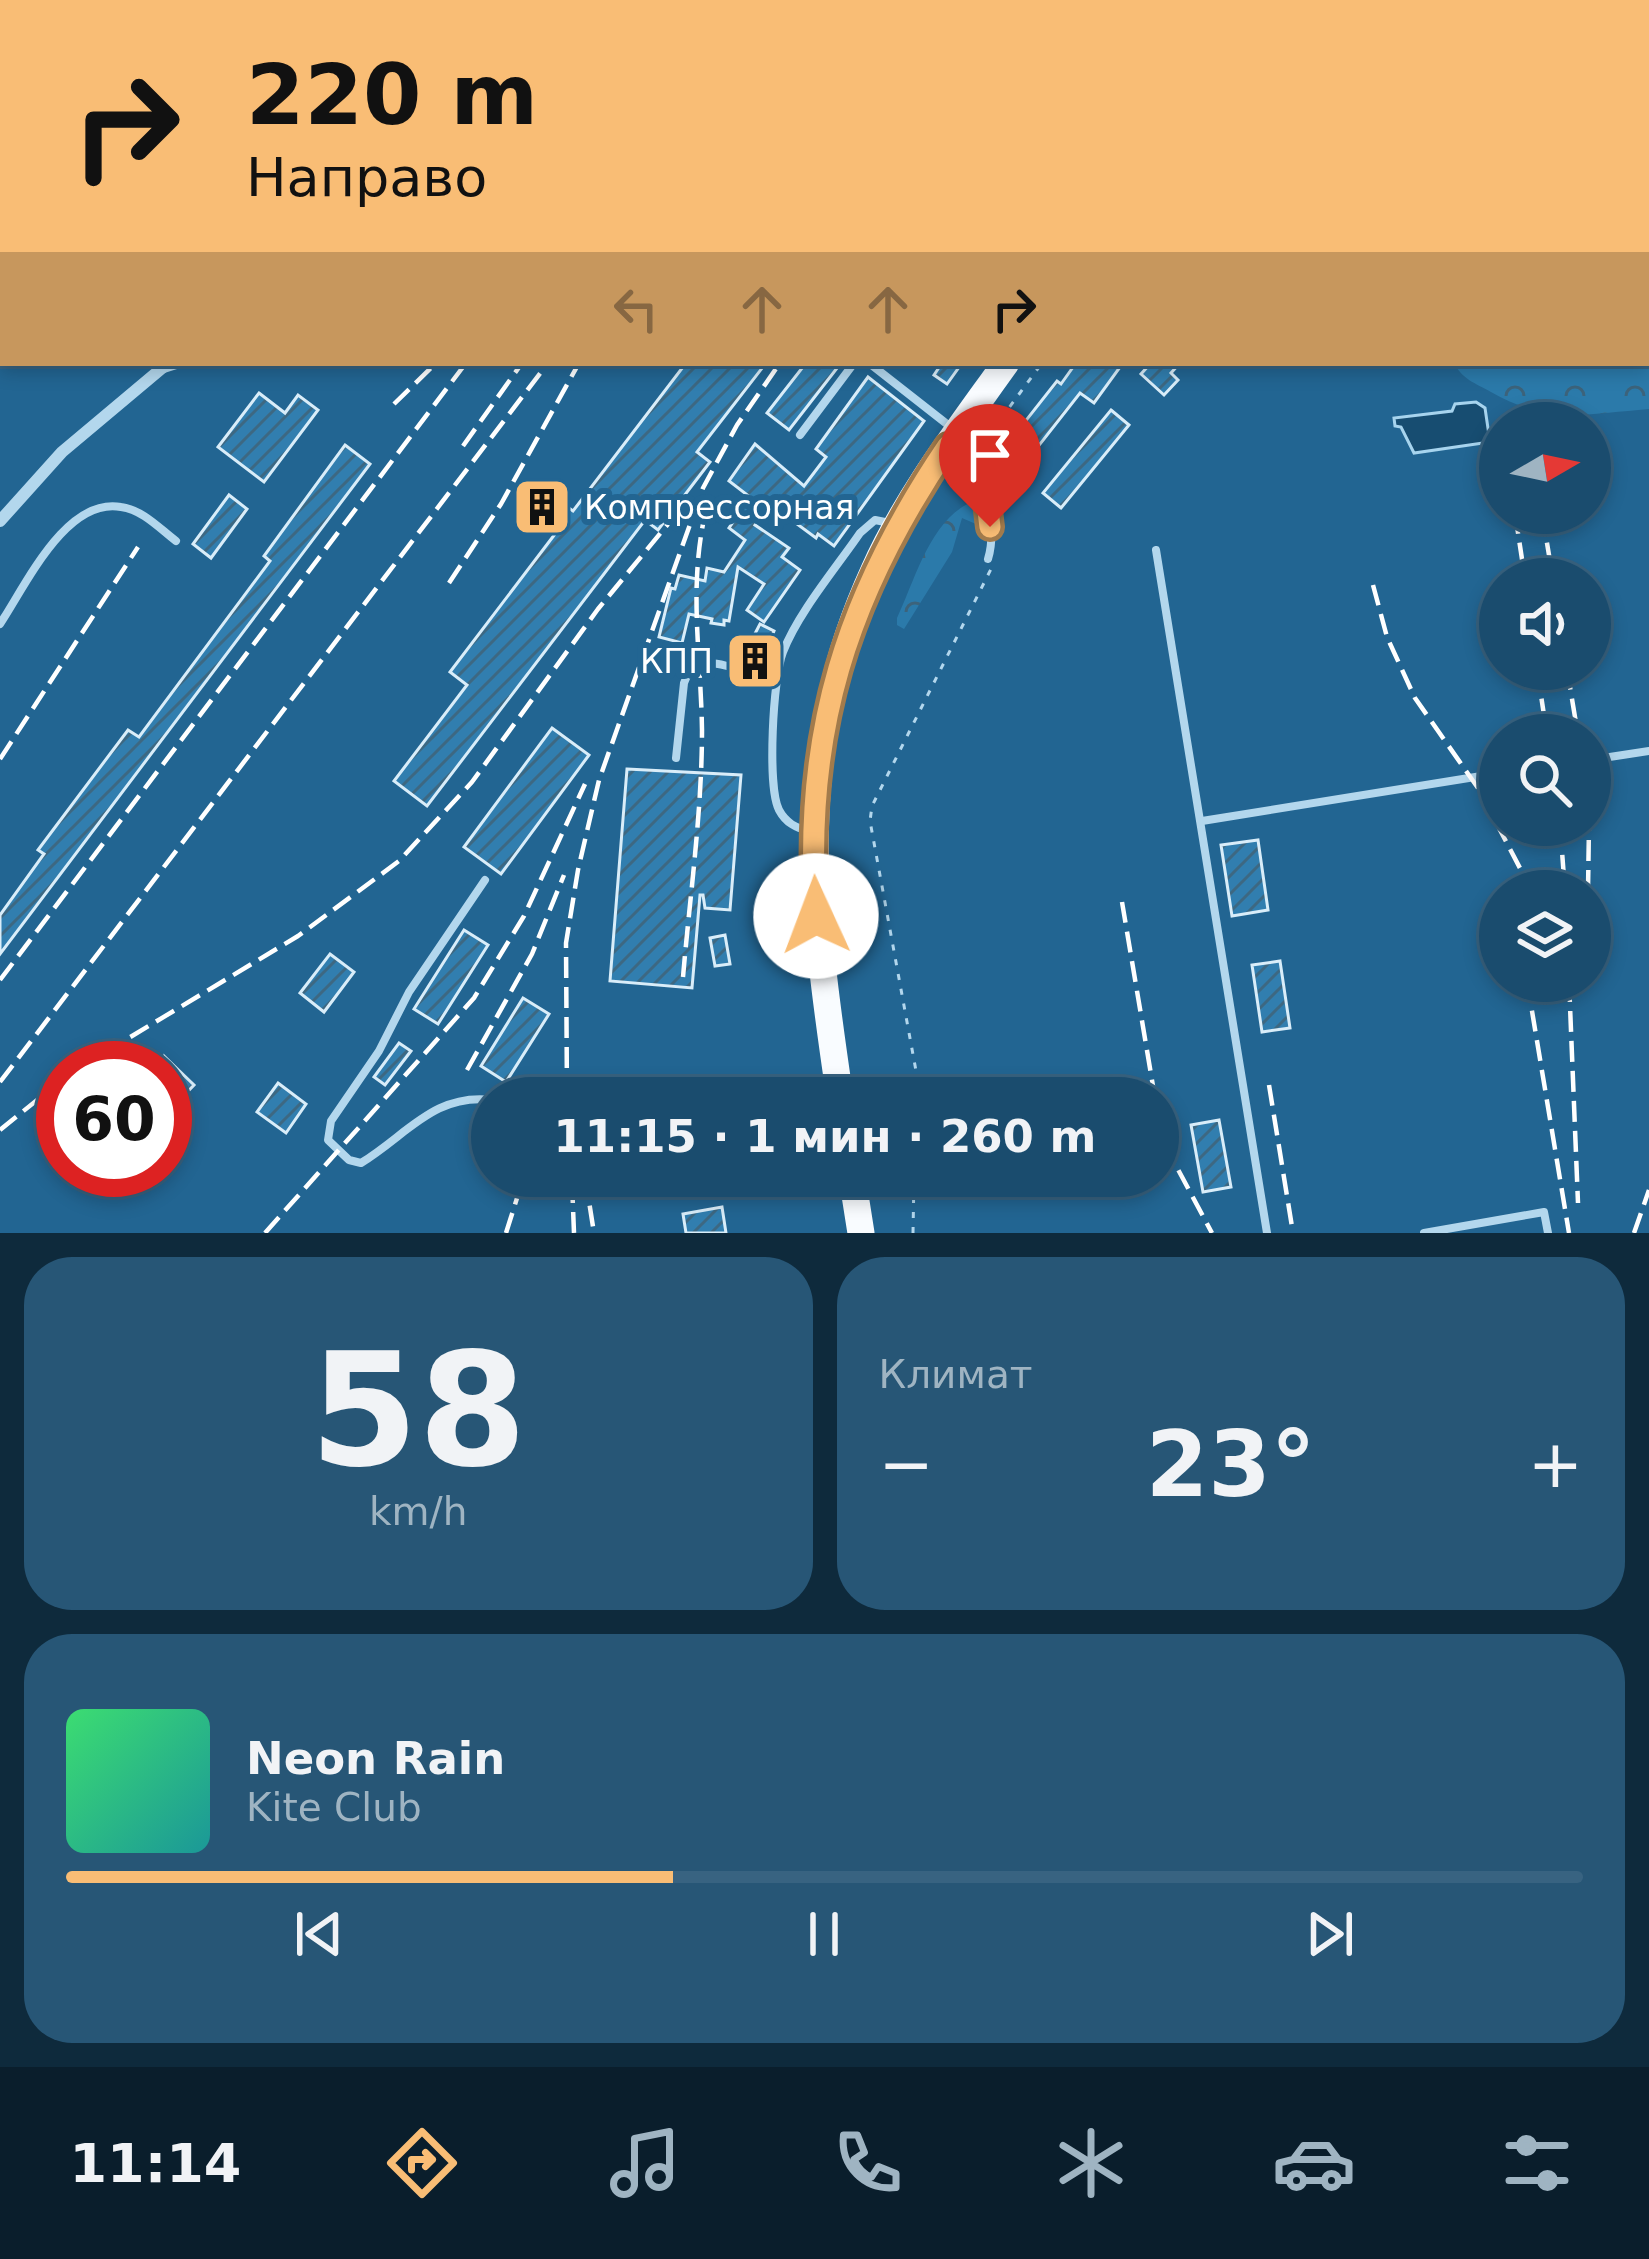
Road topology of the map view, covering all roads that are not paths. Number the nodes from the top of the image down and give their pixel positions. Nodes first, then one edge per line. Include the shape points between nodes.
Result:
1 (852, 366) edge
2 (872, 366) edge
3 (1004, 366) edge
4 (163, 367) edge
5 (800, 435) dead end
6 (953, 440) junction
7 (986, 486) junction
8 (1002, 488) dead end
9 (0, 521) edge
10 (897, 525) junction
11 (176, 541) dead end
12 (1156, 550) dead end
13 (990, 561) road end
14 (0, 624) edge
15 (776, 677) junction
16 (1649, 751) edge
17 (1611, 757) edge
18 (676, 758) dead end
19 (1479, 776) edge
20 (1202, 820) junction
21 (813, 832) junction
22 (485, 880) dead end
23 (838, 1077) edge
24 (471, 1097) edge
25 (855, 1197) edge
26 (861, 1233) edge
27 (1268, 1233) edge
28 (1424, 1233) edge
29 (1548, 1233) edge

1 - 5 lane
2 - 6 lane
3 - 6 main road
4 - 9 street via 62,452
6 - 7 lane
6 - 10 main road
7 - 8 lane
7 - 13 lane
10 - 15 lane via 875,520 860,533 788,642
10 - 21 main road via 859,606 833,690
11 - 14 lane via 123,507 80,514
12 - 20 lane
15 - 18 lane via 692,664
15 - 21 lane via 776,803 788,822
16 - 17 lane
19 - 20 lane
20 - 27 lane
21 - 23 main road via 818,944
22 - 24 lane via 331,1120 328,1140 361,1163 448,1102
25 - 26 main road
28 - 29 lane via 1544,1212

